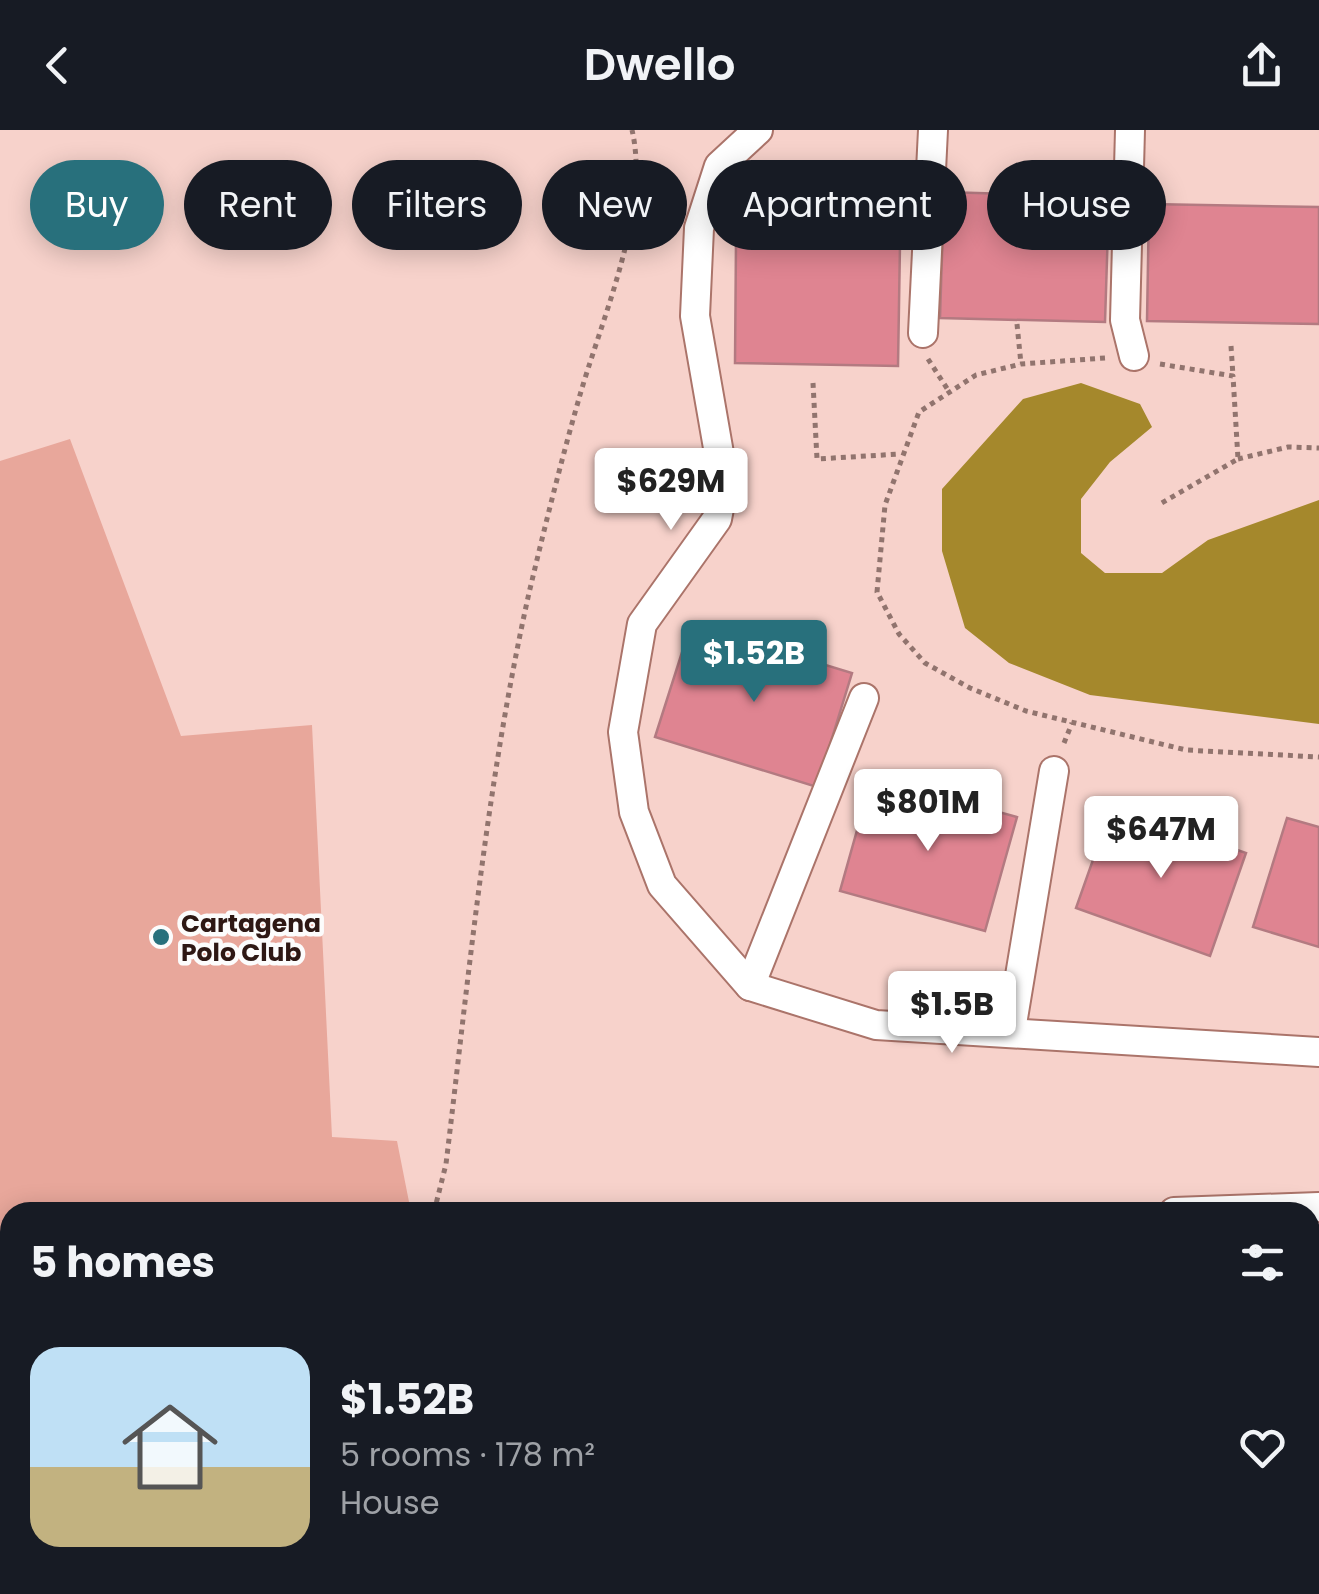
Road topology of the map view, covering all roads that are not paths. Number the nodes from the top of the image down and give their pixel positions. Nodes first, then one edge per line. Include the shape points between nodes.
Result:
1 (758, 130) edge
2 (932, 130) edge
3 (1130, 130) edge
4 (922, 333) dead end
5 (1134, 356) road end
6 (864, 698) dead end
7 (1054, 771) dead end
8 (750, 986) junction
9 (1012, 1030) junction
10 (1319, 1052) edge

1 - 8 street via 719,166 698,228 695,316 724,482 717,519 642,624 623,732 634,812 662,885
2 - 4 street
3 - 5 street via 1126,320
6 - 8 street
7 - 9 street
8 - 9 street via 876,1025
9 - 10 street

